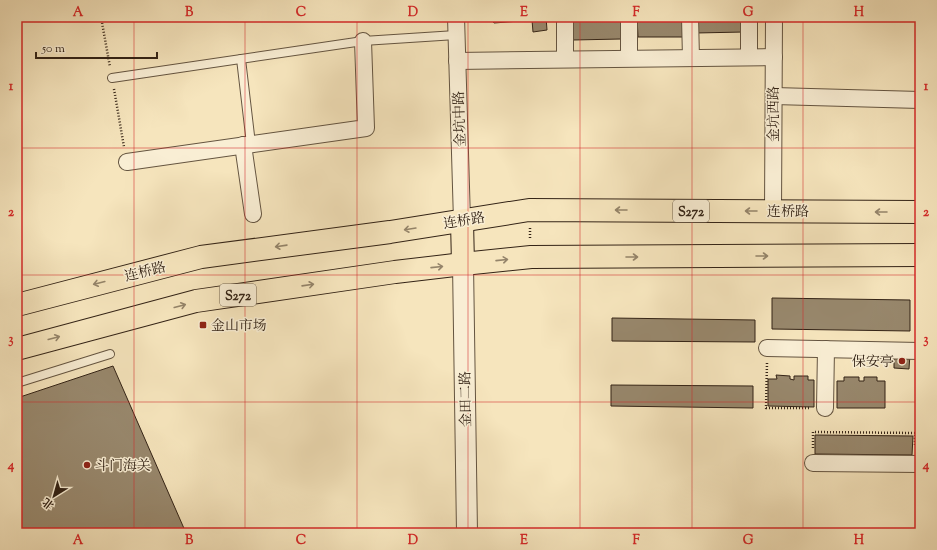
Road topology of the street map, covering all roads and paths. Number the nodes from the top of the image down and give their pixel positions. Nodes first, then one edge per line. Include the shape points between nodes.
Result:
1 (456, 17) edge
2 (565, 17) edge
3 (629, 17) edge
4 (690, 17) edge
5 (749, 17) edge
6 (774, 17) edge
7 (456, 35) junction
8 (363, 41) junction
9 (749, 57) junction
10 (774, 57) junction
11 (629, 58) junction
12 (690, 58) junction
13 (241, 59) junction
14 (565, 59) junction
15 (457, 61) junction
16 (112, 78) dead end
17 (774, 96) junction
18 (920, 100) edge
19 (247, 145) junction
20 (127, 162) dead end
21 (529, 210) junction
22 (773, 211) junction
23 (920, 212) edge
24 (253, 214) dead end
25 (462, 221) junction
26 (920, 255) edge
27 (531, 257) junction
28 (463, 264) junction
29 (17, 305) edge
30 (767, 348) joint
31 (17, 349) edge
32 (826, 349) junction
33 (920, 351) edge
34 (110, 354) dead end
35 (17, 383) edge
36 (825, 408) joint
37 (920, 445) edge
38 (812, 463) joint
39 (920, 464) edge
40 (467, 533) edge

1 - 7 street, 金坑中路
2 - 14 street
3 - 11 street
4 - 12 street
5 - 9 street
6 - 10 street, 金坑西路
7 - 8 lane
7 - 15 street, 金坑中路
8 - 13 lane
8 - 19 street via 366,128
9 - 10 street
9 - 12 street
10 - 17 street, 金坑西路
11 - 12 street
11 - 14 street
13 - 16 lane
13 - 19 lane
14 - 15 street
15 - 25 street, 金坑中路
17 - 18 street
17 - 22 street, 金坑西路
19 - 20 street
19 - 24 street
22 -> 21 main road, 连桥路 / S272
21 - 25 main road, 连桥路 / S272
21 - 27 path
23 -> 22 main road, 连桥路 / S272
25 - 28 main road
25 -> 29 main road, 连桥路 / S272 via 201,257
27 -> 26 main road, S272
28 -> 27 main road, S272
31 -> 28 main road, S272 via 196,301
28 - 40 street, 金田二路
30 - 32 street
30 - 36 path via 766,408
32 - 33 street
32 - 36 street
34 - 35 lane
37 - 38 path via 915,445 915,433 813,432
38 - 39 street

